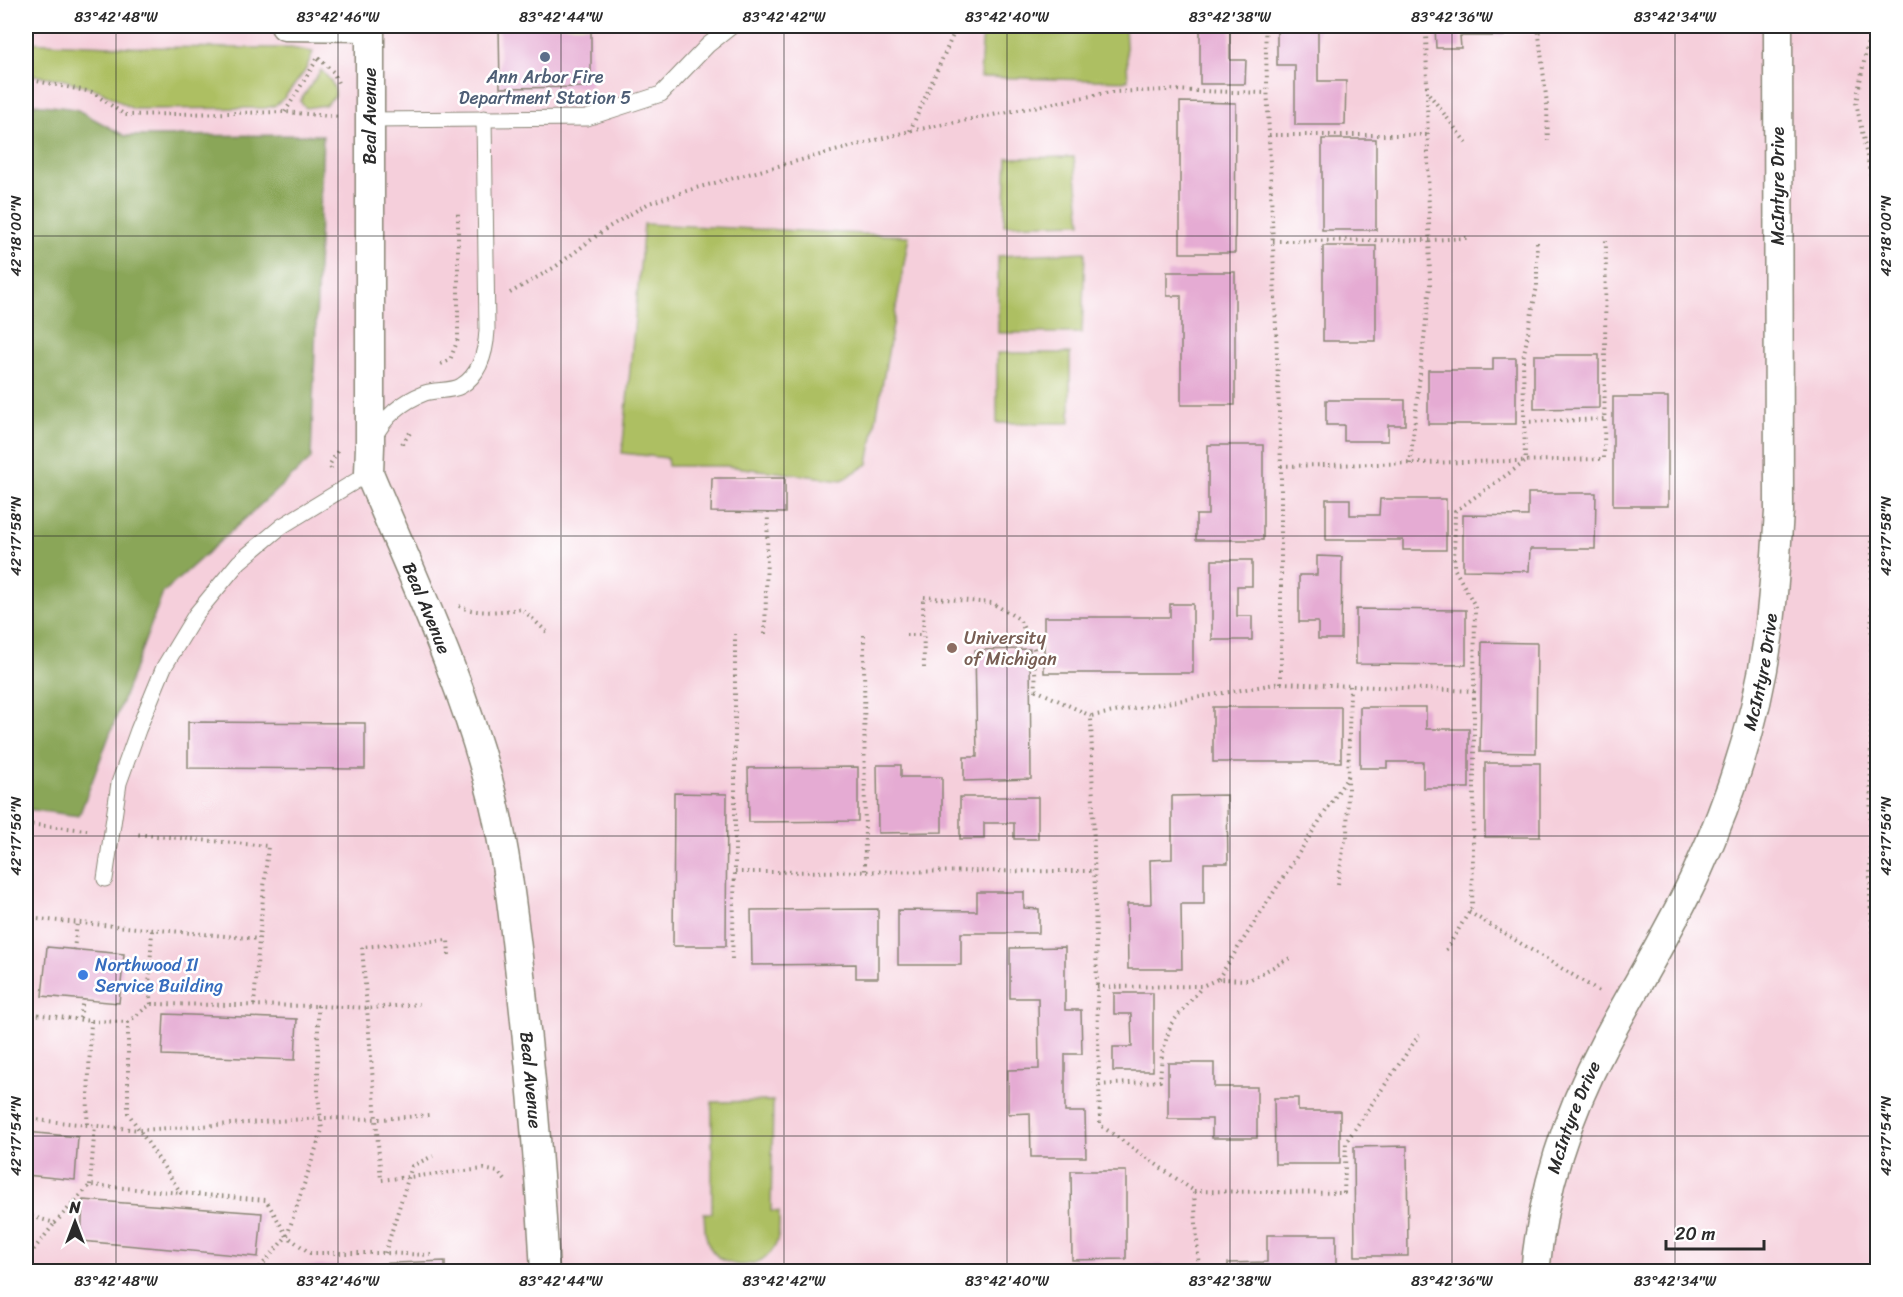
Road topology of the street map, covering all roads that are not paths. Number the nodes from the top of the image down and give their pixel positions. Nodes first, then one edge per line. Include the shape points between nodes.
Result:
1 (285, 26) edge
2 (370, 26) edge
3 (732, 26) edge
4 (1778, 26) edge
5 (484, 118) junction
6 (370, 120) junction
7 (370, 459) junction
8 (105, 879) dead end
9 (545, 1272) edge
10 (1535, 1272) edge

1 - 2 street, Beal Avenue
2 - 6 street, Beal Avenue
3 - 5 lane via 661,94 587,118
4 - 10 street, McIntyre Drive via 1779,512 1768,640 1752,717 1726,803 1697,873 1604,1045 1567,1126 1548,1183
5 - 6 lane
5 - 7 lane via 487,330 480,365 460,386 427,392 393,411 382,422
6 - 7 street, Beal Avenue
7 - 8 lane via 239,562 196,614 164,667 138,730 120,783
7 - 9 street, Beal Avenue via 474,730 493,800 508,873 528,1044

